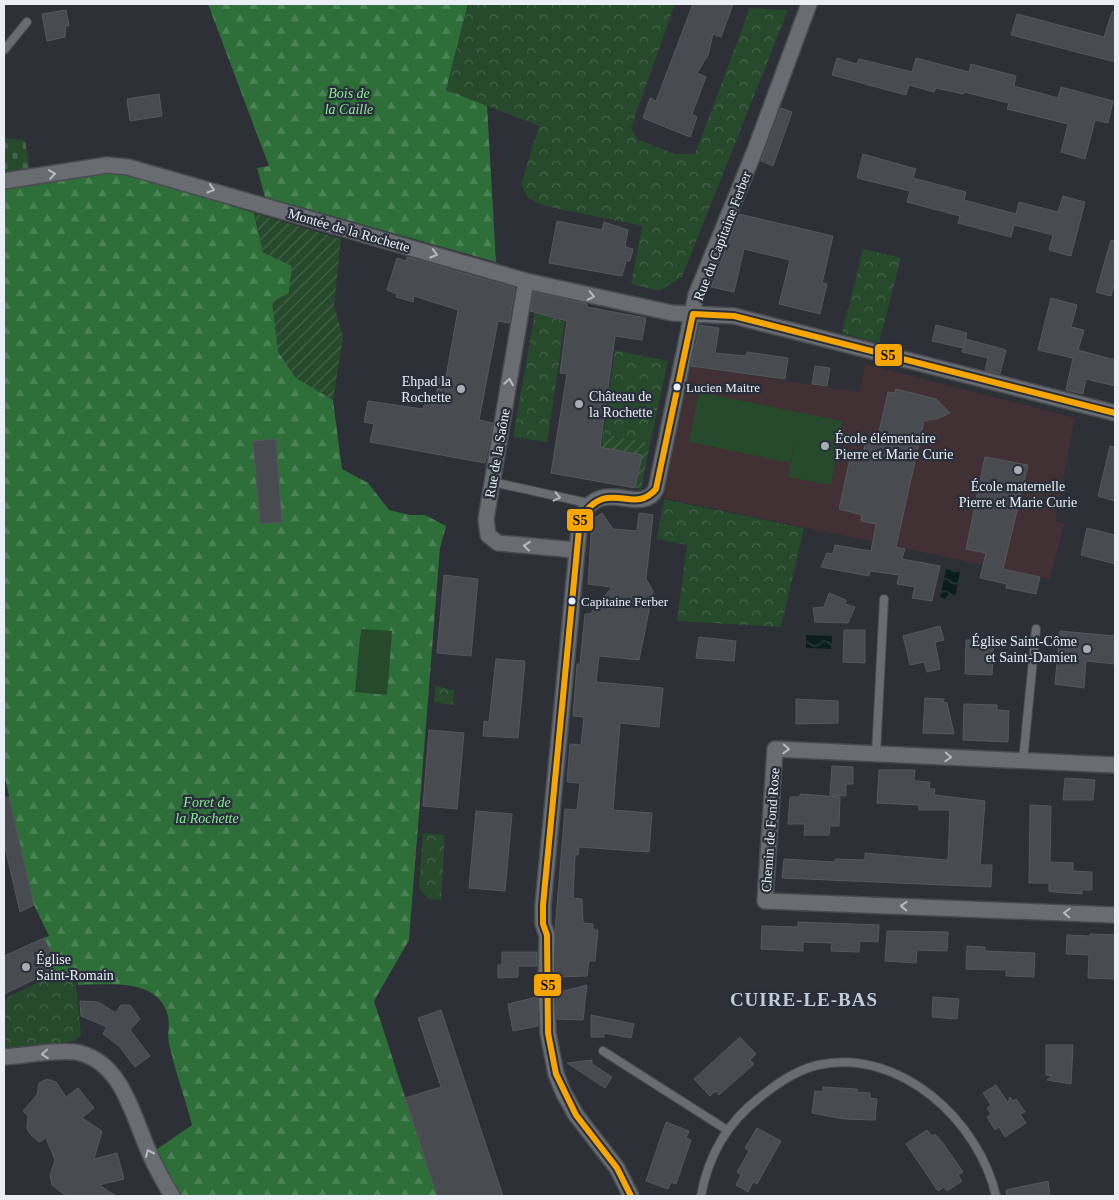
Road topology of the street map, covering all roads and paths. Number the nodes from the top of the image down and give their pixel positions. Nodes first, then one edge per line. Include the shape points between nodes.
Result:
1 (808, 4) edge
2 (27, 22) dead end
3 (4, 50) edge
4 (4, 181) edge
5 (526, 281) junction
6 (693, 314) junction
7 (1115, 413) edge
8 (493, 482) junction
9 (588, 506) junction
10 (576, 550) junction
11 (884, 599) dead end
12 (1036, 629) dead end
13 (876, 754) junction
14 (1023, 761) junction
15 (1115, 766) edge
16 (1115, 916) edge
17 (604, 1051) dead end
18 (4, 1057) edge
19 (727, 1130) junction
20 (172, 1196) edge
21 (631, 1196) edge
22 (700, 1196) edge
23 (996, 1196) edge

1 - 6 street, Rue du Capitaine Ferber via 755,150 696,295
2 - 3 lane
4 -> 5 street, Montée de la Rochette via 107,166 128,167
5 -> 6 street, Montée de la Rochette via 672,313
8 -> 5 street, Rue de la Saône
6 - 7 street, Montée de la Rochette via 734,316
6 - 9 street, Rue du Capitaine Ferber via 656,490 648,500 609,495
8 -> 9 lane via 583,502
10 -> 8 street, Rue de la Saône via 498,543 488,535 486,519
9 - 10 street via 580,519
10 - 21 street via 543,906 543,924 548,935 548,1033 563,1092 618,1168
11 - 13 lane
12 - 14 lane
13 -> 14 street, Chemin de Fond Rose
16 -> 13 street, Chemin de Fond Rose via 765,901 775,749
14 - 15 street, Chemin de Fond Rose
17 - 19 lane
20 -> 18 street via 149,1152 126,1095 107,1069 94,1058 78,1052
19 - 22 lane via 710,1163
19 - 23 lane via 765,1093 805,1069 837,1063 874,1067 894,1073 924,1090 954,1116 978,1149

